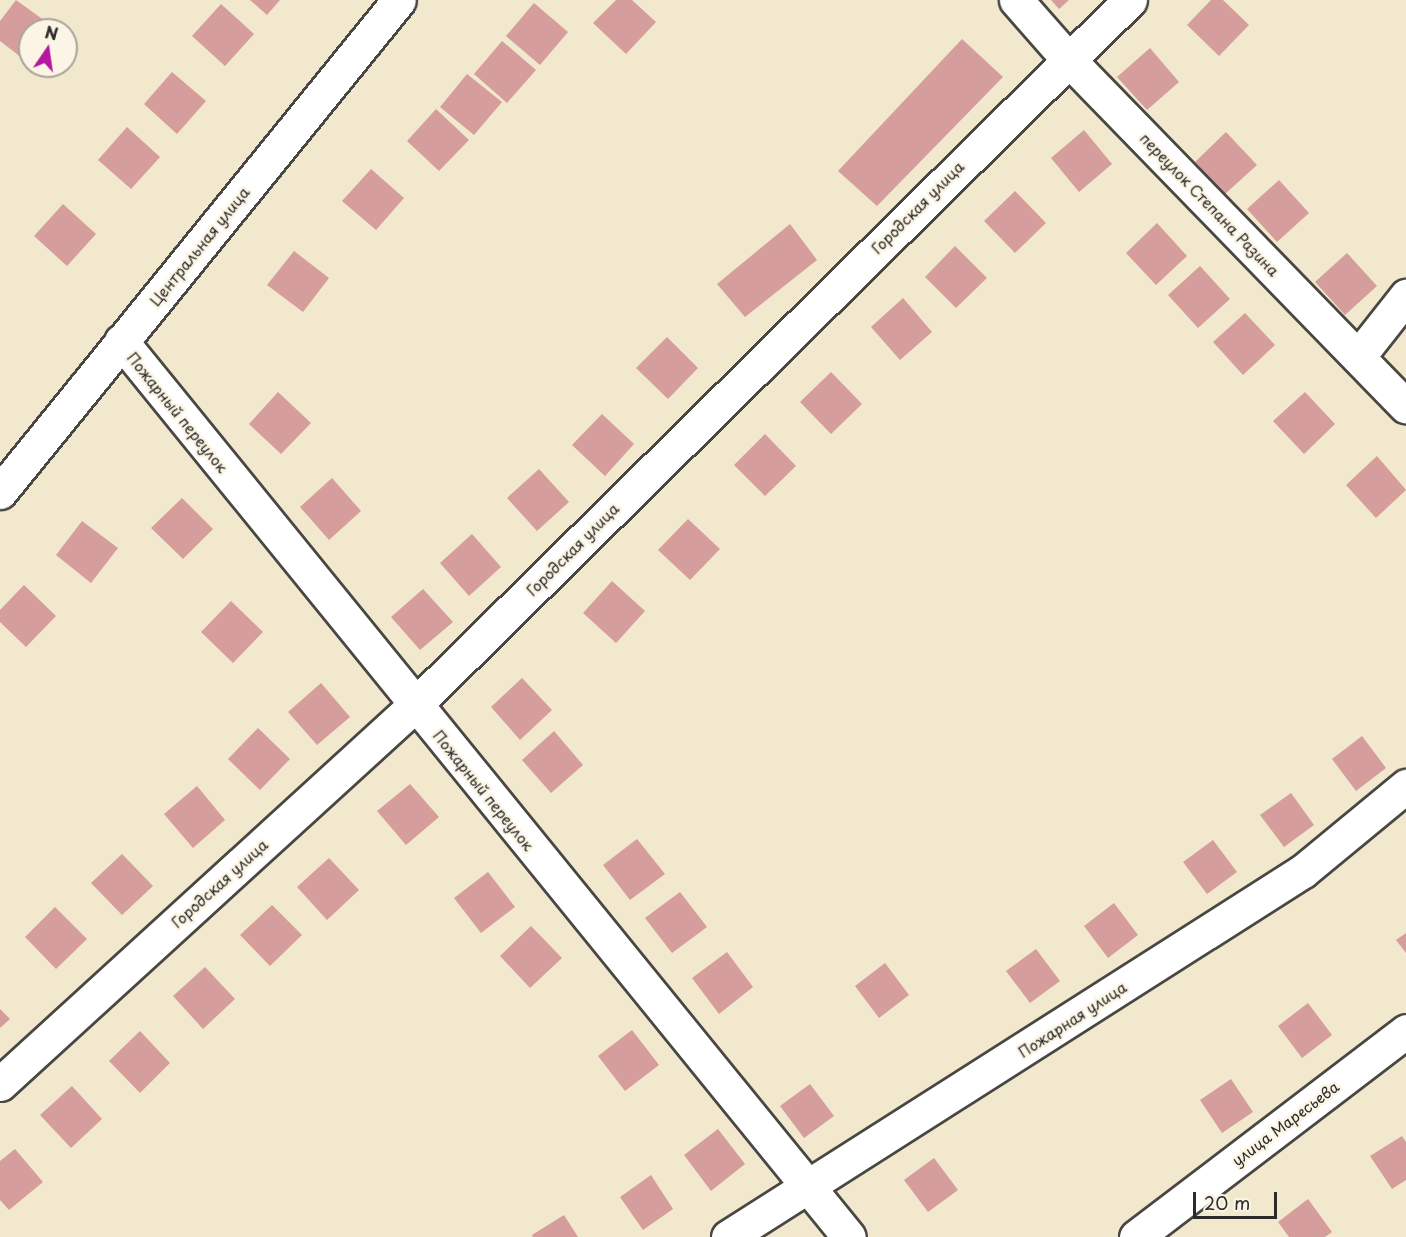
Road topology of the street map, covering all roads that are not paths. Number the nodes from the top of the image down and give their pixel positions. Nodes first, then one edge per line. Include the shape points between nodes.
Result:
1 (399, 0) edge
2 (1016, 0) edge
3 (1130, 0) edge
4 (1067, 58) junction
5 (1406, 296) edge
6 (121, 341) junction
7 (1358, 357) junction
8 (1406, 406) edge
9 (0, 492) edge
10 (415, 705) junction
11 (1406, 786) edge
12 (1406, 1031) edge
13 (0, 1084) edge
14 (806, 1189) junction
15 (728, 1237) edge
16 (849, 1237) edge
17 (1136, 1237) edge

1 - 6 street, Центральная улица
2 - 4 street, переулок Степана Разина
3 - 4 street, Городская улица
4 - 7 street, переулок Степана Разина
4 - 10 street, Городская улица
5 - 7 street
6 - 9 street, Центральная улица
6 - 10 street, Пожарный переулок
7 - 8 street, переулок Степана Разина
10 - 13 street, Городская улица
10 - 14 street, Пожарный переулок
11 - 14 street, Пожарная улица via 1303,871
12 - 17 street, улица Маресьева
14 - 15 street, Пожарная улица
14 - 16 street, Пожарный переулок

